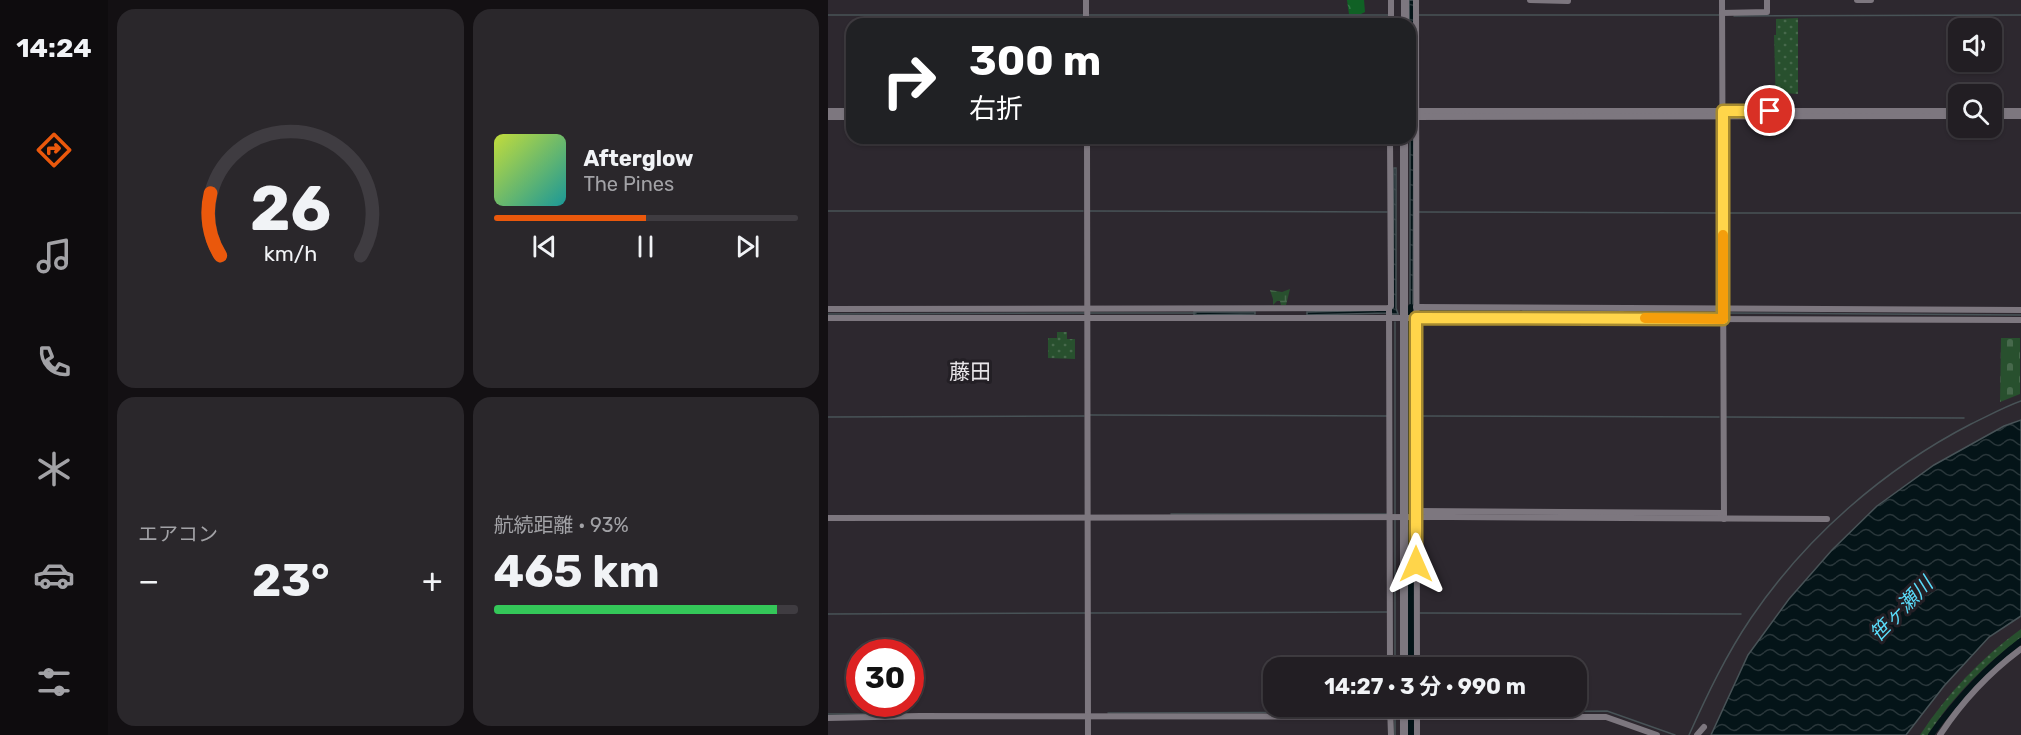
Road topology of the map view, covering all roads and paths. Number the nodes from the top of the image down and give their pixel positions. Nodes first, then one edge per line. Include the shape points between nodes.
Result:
1 (1086, 0) edge
2 (1391, 0) edge
3 (1405, 0) edge
4 (1416, 0) edge
5 (1530, 0) edge
6 (1568, 0) edge
7 (1722, 0) edge
8 (1767, 0) edge
9 (1857, 0) edge
10 (1871, 0) edge
11 (1545, 1) edge
12 (1722, 13) junction
13 (1086, 18) edge
14 (1391, 18) edge
15 (1404, 18) edge
16 (1416, 18) edge
17 (828, 111) edge
18 (846, 111) edge
19 (1948, 111) edge
20 (2002, 111) edge
21 (2021, 111) edge
22 (1723, 114) junction
23 (1416, 116) edge
24 (1948, 116) edge
25 (2002, 116) edge
26 (2021, 116) edge
27 (828, 117) edge
28 (846, 117) edge
29 (1086, 144) edge
30 (1391, 144) edge
31 (1402, 144) edge
32 (1412, 144) edge
33 (1396, 165) junction
34 (828, 309) edge
35 (2021, 310) edge
36 (1520, 312) junction
37 (1087, 313) junction
38 (1625, 313) junction
39 (1723, 313) junction
40 (1403, 314) junction
41 (828, 318) edge
42 (2021, 320) edge
43 (1086, 516) junction
44 (1402, 516) junction
45 (1724, 516) junction
46 (828, 518) edge
47 (1827, 519) dead end
48 (2021, 649) edge
49 (1390, 657) edge
50 (1404, 657) edge
51 (1416, 657) edge
52 (1088, 715) junction
53 (1263, 715) edge
54 (1398, 717) edge
55 (1400, 717) edge
56 (1401, 717) edge
57 (1587, 717) edge
58 (828, 718) edge
59 (1704, 727) dead end
60 (1088, 735) edge
61 (1391, 735) edge
62 (1404, 735) edge
63 (1417, 735) edge
64 (1657, 735) edge
65 (1697, 735) edge
66 (1940, 735) edge

1 - 13 street
2 - 14 street
3 - 15 street
4 - 16 street
5 - 11 street
6 - 11 street
7 - 12 street
8 - 12 street via 1767,12
9 - 10 street
12 - 22 street
17 - 18 street
19 - 22 street
20 - 21 street
22 - 23 street
22 - 24 street
22 - 39 street
25 - 26 street
27 - 28 street
29 - 37 street
30 - 33 street
31 - 33 street
32 - 40 street
33 - 40 street
33 - 40 street via 1391,306
34 - 37 street
35 - 39 street
36 - 38 street
36 - 38 street
36 - 40 street
36 - 40 street
37 - 40 street
37 - 40 street
37 - 41 street
37 - 43 street
38 - 39 street
38 - 39 street
39 - 42 street
39 - 45 street
40 - 44 street
40 - 44 street
40 - 44 street via 1390,416
43 - 44 street
43 - 46 street
43 - 52 street
44 - 45 street
44 - 49 street
44 - 50 street
44 - 51 street
45 - 47 street
48 - 66 street via 1975,691
52 - 53 street
52 - 58 street
52 - 60 street
54 - 61 street
55 - 62 street
56 - 63 street
57 - 64 street via 1606,717
59 - 65 street

